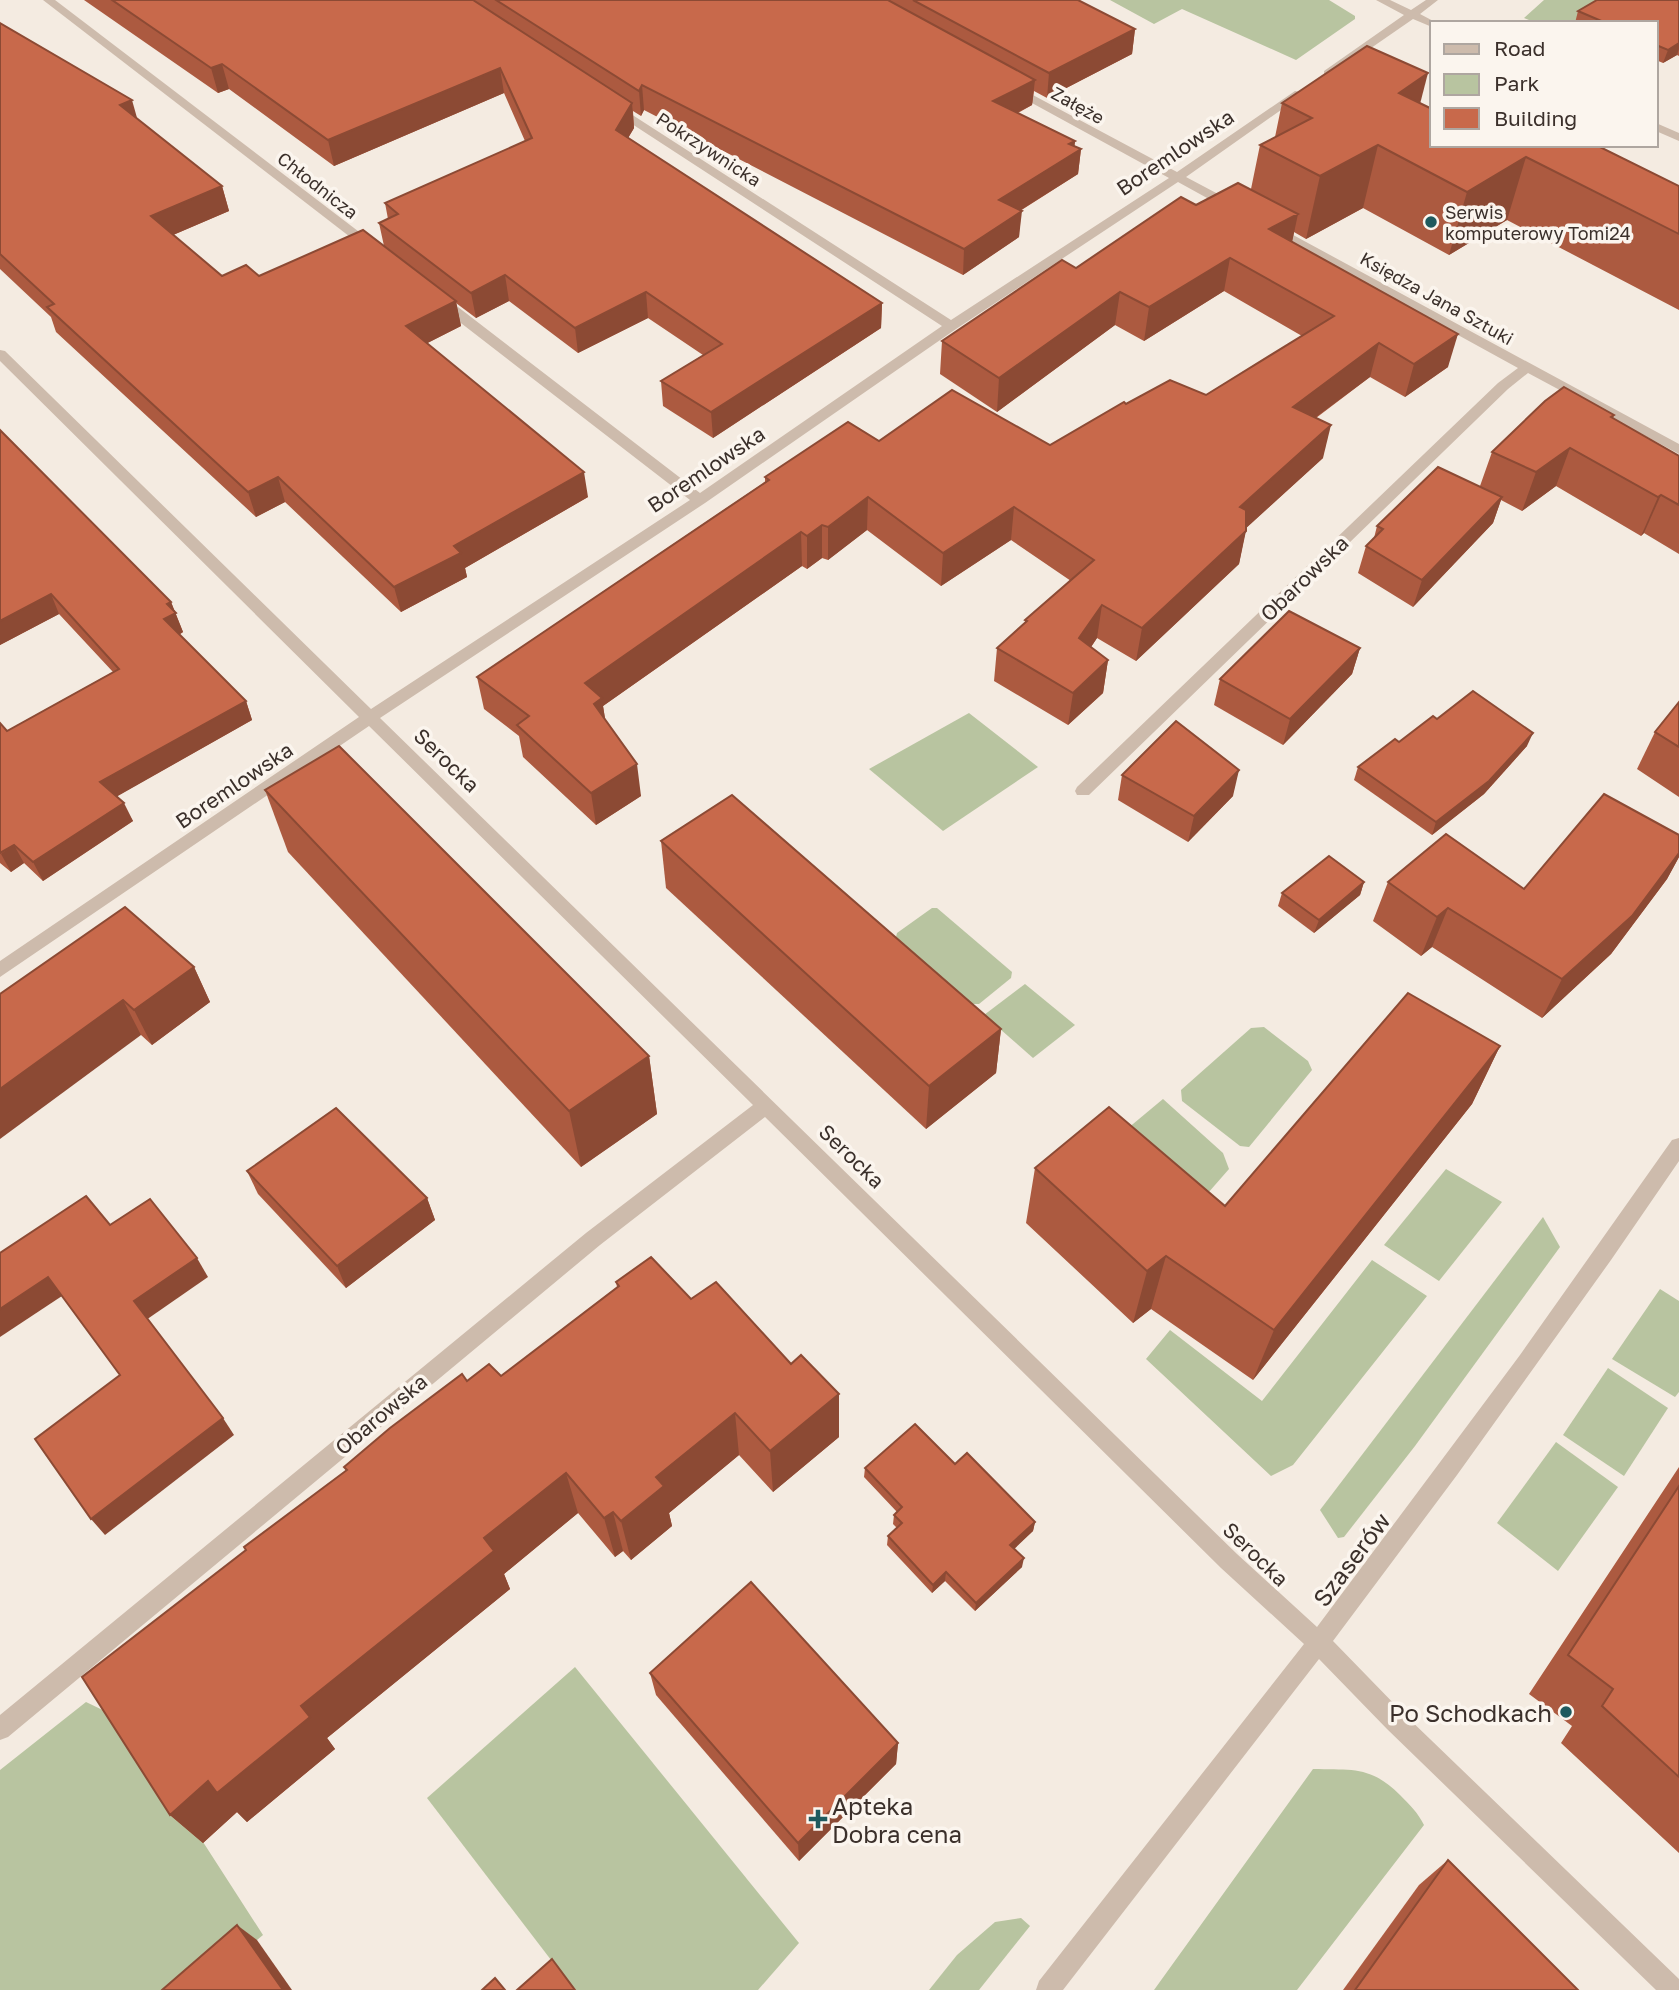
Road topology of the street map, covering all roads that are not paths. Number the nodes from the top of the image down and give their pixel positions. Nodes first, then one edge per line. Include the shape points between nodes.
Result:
1 (48, 0) edge
2 (1381, 0) edge
3 (1433, 0) edge
4 (1412, 15) junction
5 (1430, 23) edge
6 (998, 80) edge
7 (600, 99) edge
8 (1658, 127) edge
9 (1679, 137) edge
10 (1177, 178) junction
11 (380, 254) edge
12 (424, 288) edge
13 (951, 326) junction
14 (0, 354) edge
15 (1527, 367) junction
16 (1679, 450) edge
17 (700, 500) junction
18 (370, 718) junction
19 (1083, 790) dead end
20 (0, 970) edge
21 (767, 1105) junction
22 (1679, 1146) edge
23 (1320, 1644) junction
24 (0, 1729) edge
25 (1048, 1990) edge
26 (1673, 1990) edge

1 - 11 street, Chłodnicza
2 - 4 street
3 - 4 street, Boremlowska
4 - 5 street
4 - 10 street, Boremlowska
6 - 10 street, Załęże
7 - 13 street, Pokrzywnicka
8 - 9 street
10 - 13 street, Boremlowska
10 - 15 street, Księdza Jana Sztuki
12 - 17 street
13 - 17 street, Boremlowska
14 - 18 street, Serocka
15 - 16 street, Księdza Jana Sztuki
15 - 19 street, Obarowska
17 - 18 street, Boremlowska
18 - 20 street, Boremlowska
18 - 21 street, Serocka
21 - 23 street, Serocka via 1229,1561
21 - 24 street, Obarowska via 593,1239
22 - 23 street, Szaserów via 1596,1269
23 - 25 street, Szaserów
23 - 26 street, Serocka

